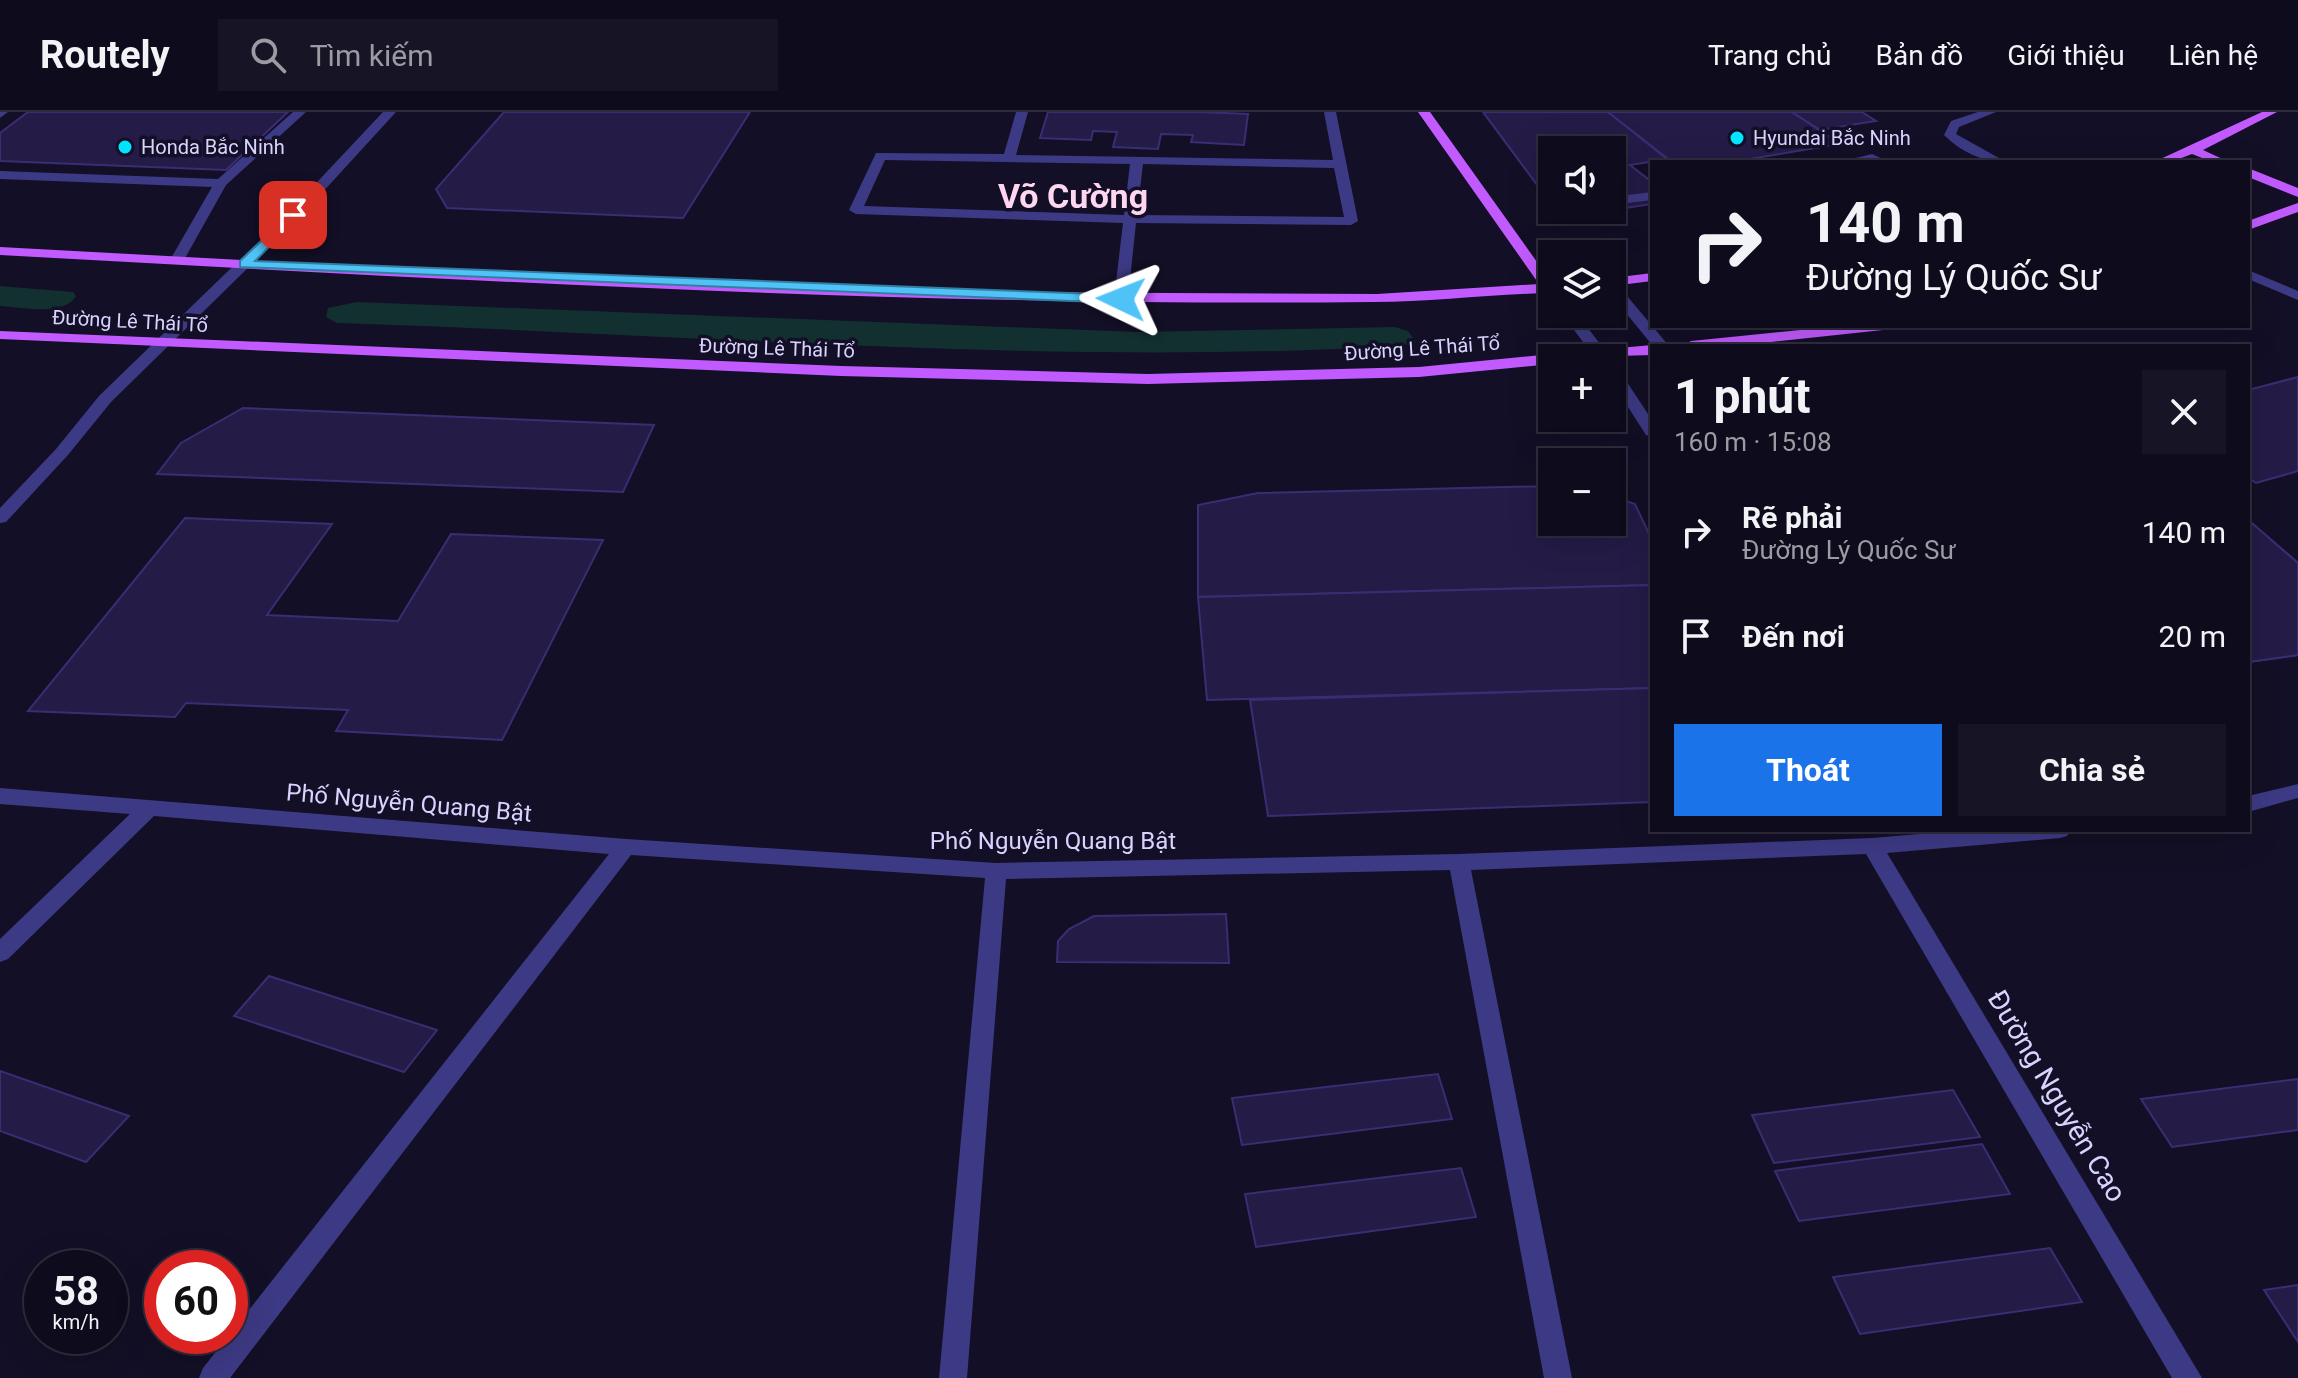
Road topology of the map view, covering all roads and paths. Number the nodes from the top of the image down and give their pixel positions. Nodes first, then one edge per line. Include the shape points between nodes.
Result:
1 (300, 112) edge
2 (390, 112) edge
3 (1022, 112) edge
4 (1330, 112) edge
5 (1424, 112) edge
6 (1990, 112) edge
7 (2271, 112) edge
8 (2193, 150) junction
9 (1009, 158) junction
10 (1137, 160) junction
11 (1995, 160) edge
12 (2166, 160) edge
13 (2218, 160) edge
14 (1340, 164) junction
15 (2250, 173) edge
16 (0, 175) edge
17 (221, 183) junction
18 (2298, 193) edge
19 (1650, 196) edge
20 (1626, 199) edge
21 (2298, 207) edge
22 (1130, 219) junction
23 (2250, 225) edge
24 (0, 251) edge
25 (177, 260) junction
26 (245, 264) junction
27 (1538, 272) edge
28 (2250, 275) edge
29 (1650, 277) edge
30 (1626, 282) edge
31 (1538, 291) edge
32 (2298, 296) edge
33 (1121, 299) junction
34 (1626, 302) edge
35 (1580, 328) edge
36 (1864, 328) edge
37 (0, 335) edge
38 (166, 343) junction
39 (1593, 344) edge
40 (1659, 344) edge
41 (1710, 344) edge
42 (1650, 350) edge
43 (1626, 353) edge
44 (1538, 360) edge
45 (1626, 392) edge
46 (1650, 429) edge
47 (0, 518) edge
48 (2298, 791) edge
49 (0, 796) edge
50 (2250, 803) edge
51 (150, 808) junction
52 (2010, 833) edge
53 (1872, 846) junction
54 (626, 847) junction
55 (1459, 862) junction
56 (996, 871) junction
57 (0, 953) edge
58 (213, 1378) edge
59 (953, 1378) edge
60 (1558, 1378) edge
61 (2188, 1378) edge

1 - 17 street
2 - 26 street
3 - 9 street
4 - 14 street
5 - 27 main road
6 - 11 street via 1955,124 1950,135
7 - 8 main road
8 - 12 main road
8 - 13 main road
9 - 10 street
9 - 22 street via 880,156 856,210
10 - 14 street
10 - 22 street
14 - 22 street via 1351,221
15 - 18 main road
16 - 17 street
17 - 25 street
19 - 20 street
21 - 23 main road
22 - 33 street
24 - 25 main road
25 - 26 main road
26 - 33 main road
26 - 38 street
28 - 32 street
29 - 30 main road
31 - 33 main road via 1377,298
34 - 40 street
35 - 39 street
36 - 41 main road
37 - 38 main road, Đường Lê Thái Tổ
38 - 44 main road, Đường Lê Thái Tổ via 1148,379 1419,372
38 - 47 street via 105,399
42 - 43 main road
45 - 46 street
48 - 50 street
49 - 51 street, Phố Nguyễn Quang Bật
51 - 54 street, Phố Nguyễn Quang Bật
51 - 57 street
52 - 53 street, Phố Nguyễn Quang Bật
53 - 55 street, Phố Nguyễn Quang Bật
53 - 61 street, Đường Nguyễn Cao
54 - 56 street, Phố Nguyễn Quang Bật
54 - 58 street
55 - 56 street, Phố Nguyễn Quang Bật
55 - 60 street
56 - 59 street

